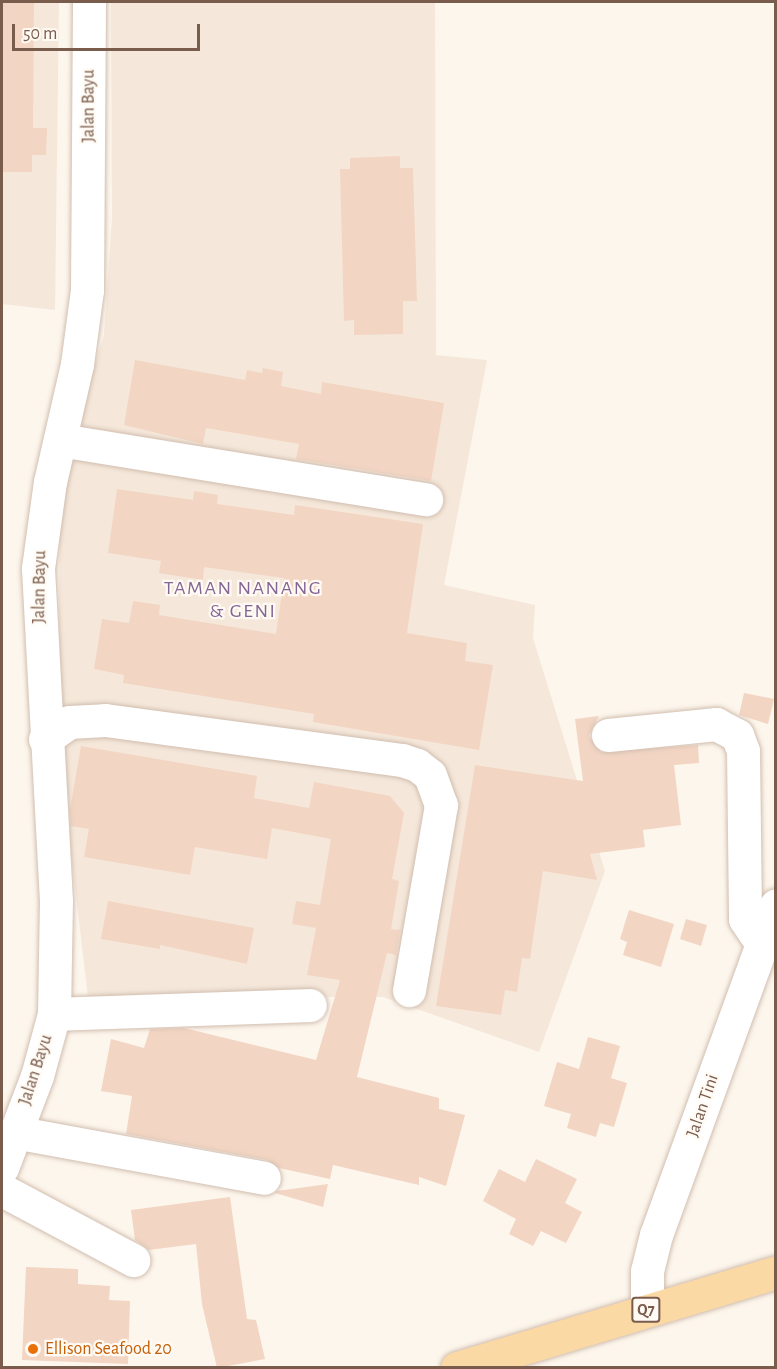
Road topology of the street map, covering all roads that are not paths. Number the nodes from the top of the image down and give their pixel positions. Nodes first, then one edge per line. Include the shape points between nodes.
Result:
1 (89, 2) edge
2 (60, 440) junction
3 (426, 499) dead end
4 (608, 735) dead end
5 (45, 739) junction
6 (776, 905) edge
7 (761, 943) junction
8 (409, 990) dead end
9 (310, 1005) dead end
10 (54, 1014) junction
11 (14, 1132) junction
12 (2, 1168) edge
13 (264, 1178) dead end
14 (2, 1190) edge
15 (132, 1260) dead end
16 (776, 1272) edge
17 (647, 1310) junction
18 (519, 1359) edge
19 (457, 1368) edge

1 - 2 street, Jalan Bayu via 87,290
2 - 3 street
2 - 5 street, Jalan Bayu via 38,568
4 - 7 street via 716,724 737,735 742,751 745,919
5 - 8 street via 69,722 105,720 417,765 430,775 441,805
5 - 10 street, Jalan Bayu via 56,901
6 - 7 street, Jalan Tini
7 - 17 street, Jalan Tini via 656,1235 646,1271
9 - 10 street
10 - 11 street, Jalan Bayu via 37,1076
11 - 12 street, Jalan Bayu
11 - 13 street
14 - 15 street
16 - 17 main road, Q7
17 - 18 main road, Q7
18 - 19 main road, Q7

